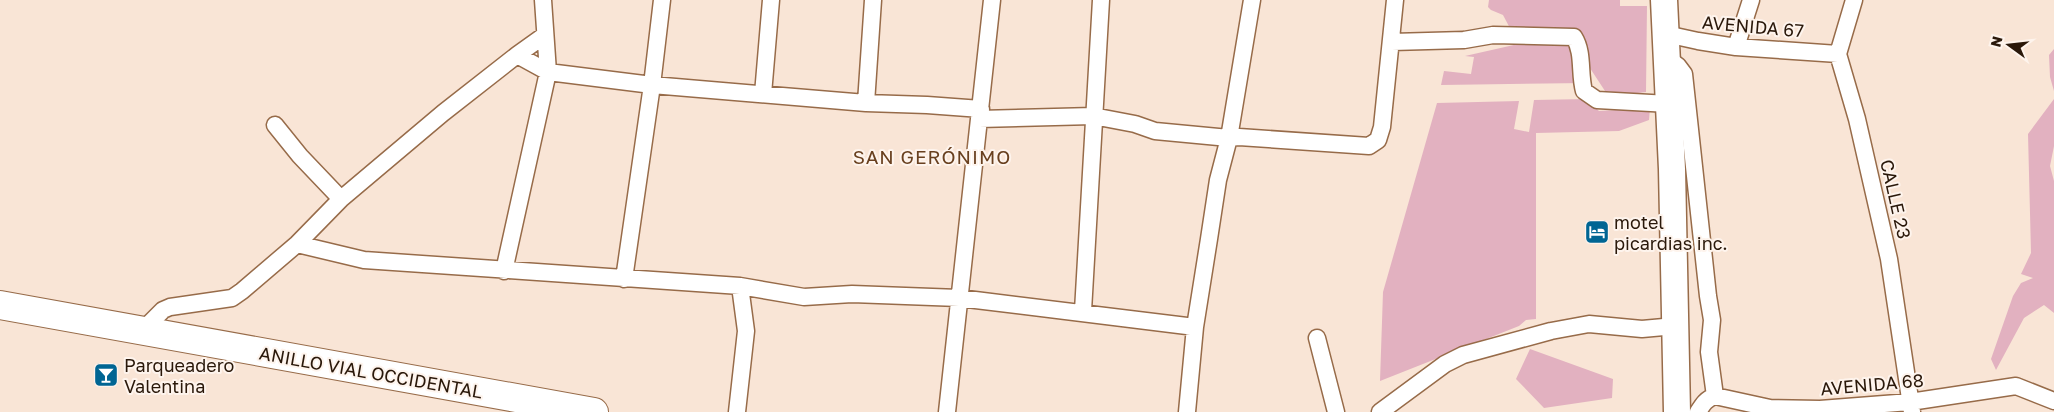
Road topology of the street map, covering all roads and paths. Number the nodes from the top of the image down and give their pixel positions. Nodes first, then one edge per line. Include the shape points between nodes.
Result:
1 (543, 0) edge
2 (662, 0) edge
3 (771, 0) edge
4 (873, 0) edge
5 (992, 0) edge
6 (1101, 0) edge
7 (1252, 0) edge
8 (1395, 0) edge
9 (1664, 0) edge
10 (1751, 0) edge
11 (1854, 0) edge
12 (545, 35) junction
13 (1392, 42) junction
14 (1667, 46) junction
15 (1736, 47) junction
16 (517, 54) junction
17 (1838, 54) junction
18 (548, 72) junction
19 (652, 85) junction
20 (763, 94) junction
21 (866, 103) junction
22 (1669, 104) junction
23 (980, 114) junction
24 (1093, 116) junction
25 (275, 124) dead end
26 (1229, 138) junction
27 (341, 199) junction
28 (297, 244) junction
29 (504, 271) junction
30 (624, 279) junction
31 (740, 286) junction
32 (959, 298) junction
33 (0, 305) edge
34 (1083, 312) junction
35 (1675, 326) junction
36 (1195, 327) junction
37 (142, 331) junction
38 (1317, 338) dead end
39 (1715, 396) junction
40 (2054, 401) edge
41 (1911, 407) edge
42 (594, 412) edge
43 (737, 412) edge
44 (947, 412) edge
45 (1187, 412) edge
46 (1336, 412) edge
47 (1380, 412) edge
48 (1681, 412) edge

1 - 12 street
2 - 19 street
3 - 20 street
4 - 21 street
5 - 23 street
6 - 24 street
7 - 26 street
8 - 13 street
9 - 14 main road
10 - 15 street
11 - 17 street
12 - 16 street
12 - 18 street
13 - 22 street via 1464,40 1493,34 1574,37 1580,47 1580,76 1584,91 1597,100
13 - 26 street via 1382,127 1378,140 1369,146
14 - 15 street, AVENIDA 67 via 1698,41
14 - 22 main road
14 - 39 street via 1684,74 1712,320 1709,352
15 - 17 street, AVENIDA 67
16 - 18 street
16 - 27 street
17 - 41 street, CALLE 23 via 1857,119 1889,259
18 - 19 street
18 - 29 street
19 - 20 street
19 - 30 street
20 - 21 street
21 - 23 street via 927,104
22 - 35 main road
23 - 24 street
23 - 32 street
24 - 26 street via 1155,131
24 - 34 street
25 - 27 street
26 - 36 street via 1218,180
27 - 28 street
28 - 29 street via 364,260
28 - 37 street via 232,298 170,307
29 - 30 street
30 - 31 street
31 - 32 street via 804,297 852,294
31 - 43 street via 746,331
32 - 34 street
32 - 44 street
33 - 37 highway, ANILLO VIAL OCCIDENTAL
34 - 36 street
35 - 47 street via 1642,329 1589,324 1463,355 1445,364
35 - 48 main road
36 - 45 street
37 - 42 highway, ANILLO VIAL OCCIDENTAL
38 - 46 street
39 - 41 street, AVENIDA 68 via 1770,408
39 - 48 street
40 - 41 street, AVENIDA 68 via 2016,386

